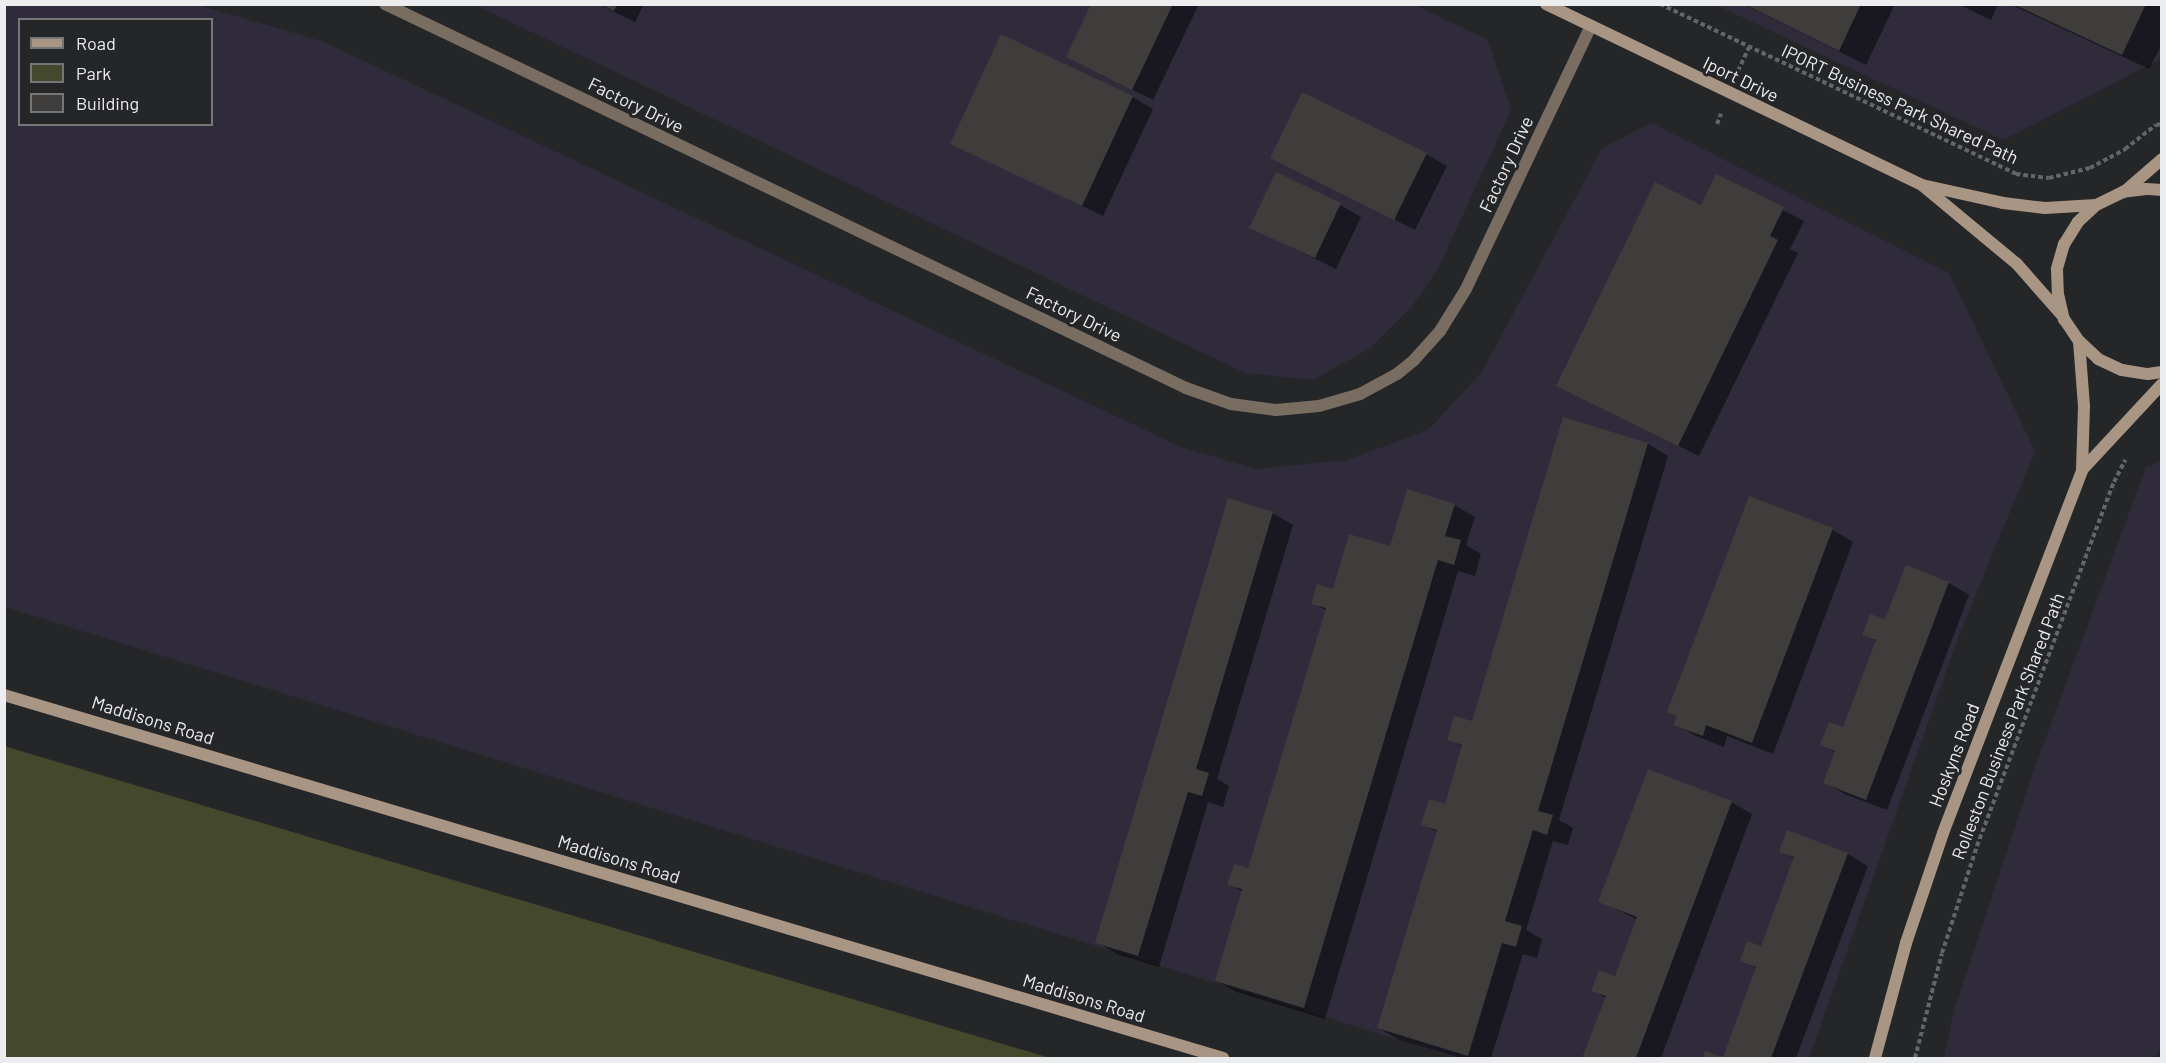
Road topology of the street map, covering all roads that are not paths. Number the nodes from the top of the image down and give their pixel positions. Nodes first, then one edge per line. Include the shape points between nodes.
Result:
1 (385, 4) edge
2 (1546, 4) edge
3 (1591, 26) junction
4 (2162, 159) edge
5 (1922, 185) junction
6 (2162, 190) edge
7 (2123, 192) junction
8 (2096, 205) junction
9 (2064, 319) junction
10 (2079, 341) junction
11 (2162, 372) edge
12 (2162, 384) edge
13 (2082, 470) junction
14 (4, 695) edge
15 (1223, 1059) edge
16 (1875, 1059) edge

1 - 3 street, Factory Drive via 1186,388 1231,404 1276,410 1318,406 1360,394 1397,374 1440,331 1466,289
2 - 3 street, Iport Drive
3 - 5 street, Iport Drive
4 - 7 street
5 - 8 street, Iport Drive via 2045,208
5 - 9 street, Iport Drive via 2017,264
6 - 7 street
7 - 8 street
8 - 9 street via 2078,222 2064,244 2058,294
9 - 10 street, Iport Drive
10 - 11 street via 2098,358 2122,370
10 - 13 street, Hoskyns Road via 2084,406
12 - 13 street, Hoskyns Road
13 - 16 street, Hoskyns Road via 1943,833 1906,943
14 - 15 street, Maddisons Road

